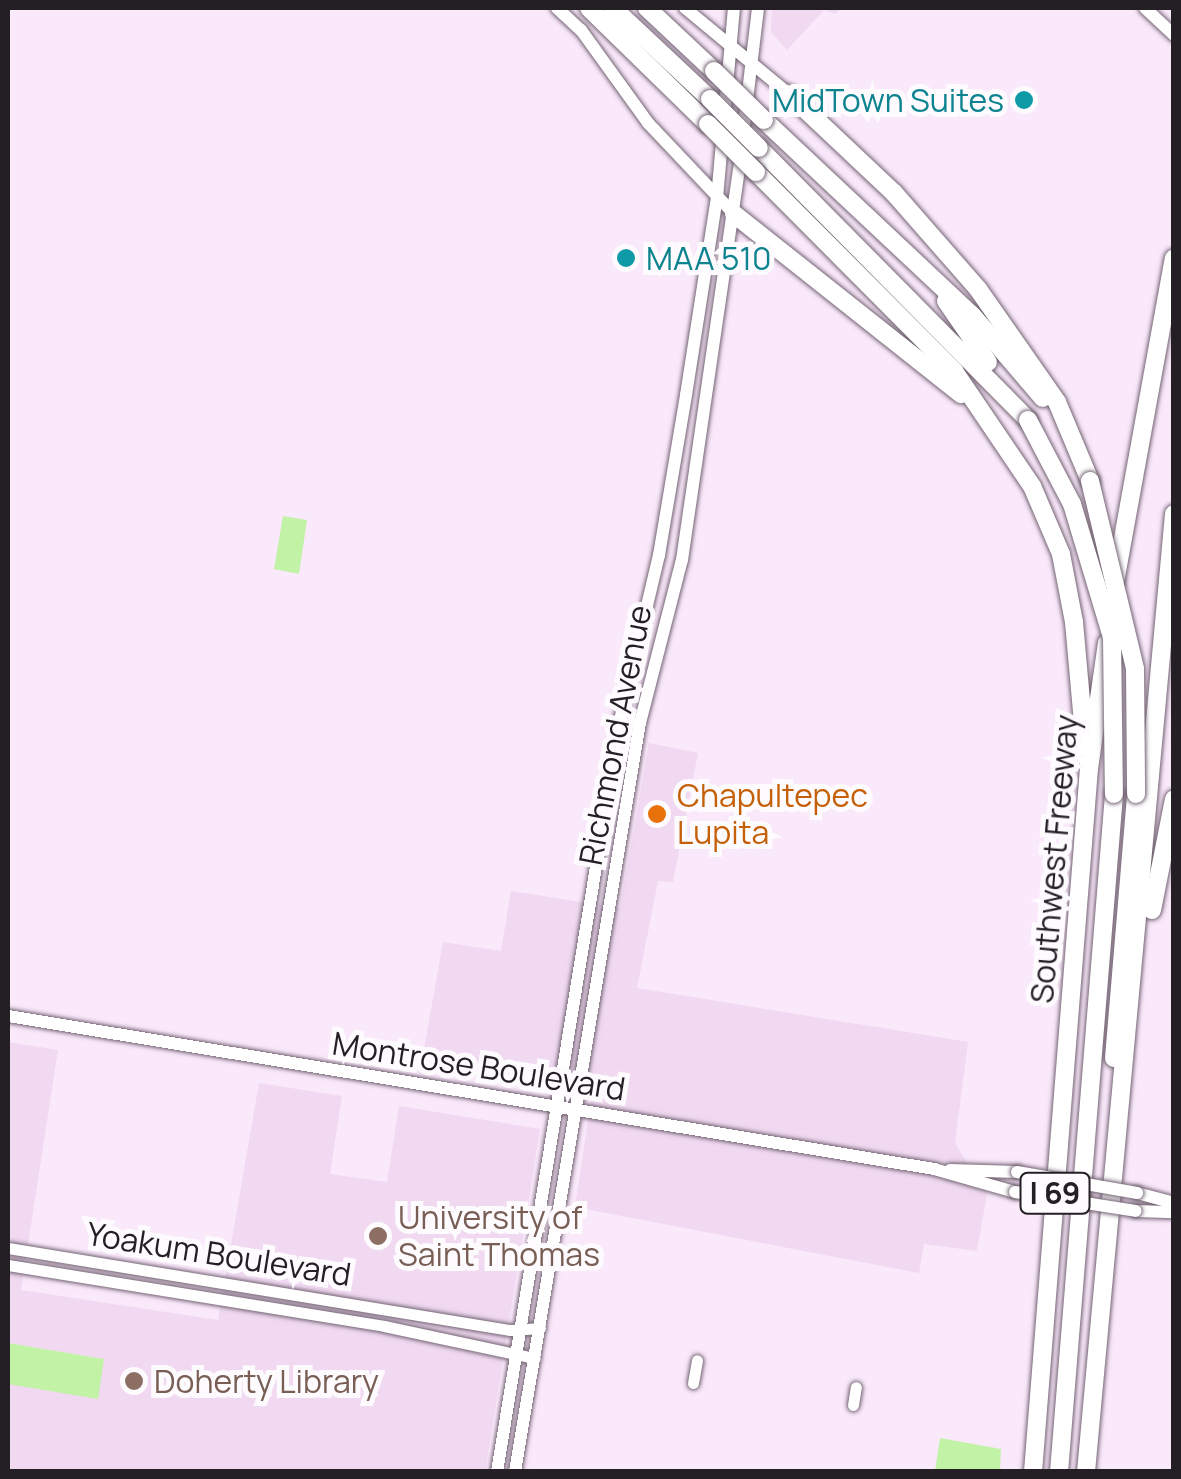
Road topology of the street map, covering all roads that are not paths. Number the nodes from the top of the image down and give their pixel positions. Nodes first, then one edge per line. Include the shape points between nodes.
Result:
1 (556, 8) edge
2 (589, 8) edge
3 (613, 8) edge
4 (647, 8) edge
5 (684, 8) edge
6 (734, 8) edge
7 (758, 8) edge
8 (1145, 8) edge
9 (1174, 35) edge
10 (731, 47) junction
11 (752, 62) junction
12 (789, 94) joint
13 (717, 198) junction
14 (734, 214) junction
15 (1174, 258) edge
16 (927, 273) junction
17 (1053, 404) junction
18 (1028, 420) junction
19 (998, 428) junction
20 (1174, 514) edge
21 (1089, 769) junction
22 (1142, 795) junction
23 (1174, 798) edge
24 (1134, 999) junction
25 (8, 1016) edge
26 (557, 1106) junction
27 (576, 1109) junction
28 (1116, 1114) junction
29 (942, 1170) junction
30 (1174, 1203) edge
31 (1174, 1212) edge
32 (8, 1248) edge
33 (8, 1265) edge
34 (521, 1325) junction
35 (540, 1328) junction
36 (517, 1350) junction
37 (535, 1358) junction
38 (697, 1360) dead end
39 (693, 1383) dead end
40 (856, 1387) dead end
41 (853, 1405) dead end
42 (497, 1472) edge
43 (515, 1472) edge
44 (1033, 1472) edge
45 (1059, 1472) edge
46 (1086, 1472) edge

1 - 13 main road
2 - 19 highway, bridge via 954,371
3 - 18 highway, bridge
4 - 16 highway, bridge
5 - 10 main road
6 - 10 main road, Richmond Avenue
7 - 11 main road, Richmond Avenue
8 - 9 main road
10 - 11 main road
10 - 13 main road, Richmond Avenue
11 - 12 main road
11 - 14 main road, Richmond Avenue
12 - 17 highway via 932,234
13 - 14 main road
13 - 26 main road, Richmond Avenue
14 - 19 highway via 933,368
14 - 27 main road, Richmond Avenue via 682,560 640,723
15 - 21 highway, Southwest Freeway / I 69 via 1130,468
16 - 17 highway
16 - 18 highway
17 - 22 highway, bridge via 1090,480 1135,669
18 - 45 highway, bridge via 1072,504 1112,637 1114,794
19 - 21 highway via 1061,554
20 - 22 highway, I 69
21 - 44 highway, Southwest Freeway / I 69
22 - 24 highway, I 69
22 - 28 highway via 1114,1069
23 - 24 highway
24 - 28 highway, I 69
25 - 26 main road, Montrose Boulevard
26 - 27 main road, Montrose Boulevard
26 - 34 main road, Richmond Avenue
27 - 29 main road, Montrose Boulevard
27 - 35 main road, Richmond Avenue
28 - 46 highway, I 69
29 - 30 main road, Montrose Boulevard, bridge via 1017,1172
29 - 31 main road, Montrose Boulevard, bridge via 1015,1192
32 - 34 street, Yoakum Boulevard via 510,1330
33 - 36 street, Yoakum Boulevard
34 - 35 street, Yoakum Boulevard
34 - 36 main road, Richmond Avenue
35 - 37 main road, Richmond Avenue
36 - 37 street, Yoakum Boulevard
36 - 42 main road, Richmond Avenue
37 - 43 main road, Richmond Avenue
38 - 39 street
40 - 41 street

